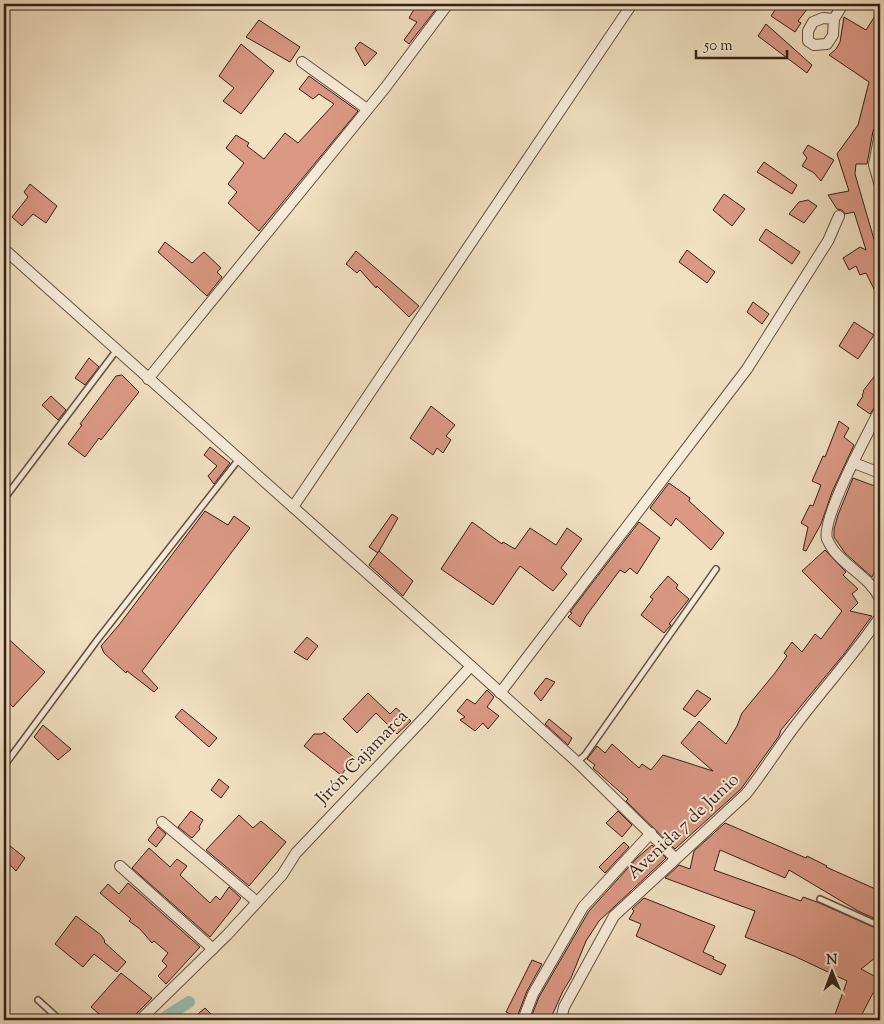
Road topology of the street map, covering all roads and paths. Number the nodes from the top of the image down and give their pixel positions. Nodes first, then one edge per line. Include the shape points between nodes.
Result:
1 (448, 4) edge
2 (632, 4) edge
3 (843, 4) edge
4 (834, 19) dead end
5 (302, 62) dead end
6 (368, 109) junction
7 (880, 133) edge
8 (880, 186) edge
9 (839, 216) dead end
10 (4, 249) edge
11 (116, 351) junction
12 (148, 379) junction
13 (880, 408) edge
14 (239, 460) junction
15 (854, 463) junction
16 (880, 473) edge
17 (4, 499) edge
18 (293, 507) junction
19 (716, 569) dead end
20 (880, 599) edge
21 (880, 617) edge
22 (471, 666) junction
23 (500, 693) junction
24 (577, 762) junction
25 (4, 766) edge
26 (162, 822) dead end
27 (651, 833) junction
28 (676, 858) junction
29 (120, 866) dead end
30 (820, 899) dead end
31 (257, 902) junction
32 (880, 926) edge
33 (213, 949) junction
34 (38, 1000) dead end
35 (60, 1020) edge
36 (140, 1020) edge
37 (523, 1020) edge
38 (561, 1020) edge

1 - 6 street
2 - 18 street
3 - 4 street
5 - 6 street
6 - 12 street
7 - 8 street via 874,165
9 - 23 street via 828,241 747,369
10 - 11 street
11 - 12 street
11 - 17 lane
12 - 14 street
13 - 15 street
14 - 18 street
14 - 25 lane via 98,639
15 - 16 street
15 - 20 street via 828,524 827,538 834,552 876,589
18 - 22 street
19 - 24 lane
21 - 28 street, Avenida 7 de Junio via 794,726 746,794
22 - 23 street
22 - 31 street, Jirón Cajamarca via 296,852 282,875
23 - 24 street
24 - 27 street
26 - 31 street
27 - 28 street
27 - 37 street via 583,907 533,994
28 - 38 street, Avenida 7 de Junio via 614,916 564,1008
29 - 33 street
30 - 32 lane
31 - 33 street, Jirón Cajamarca
33 - 36 street, Jirón Cajamarca
34 - 35 lane

